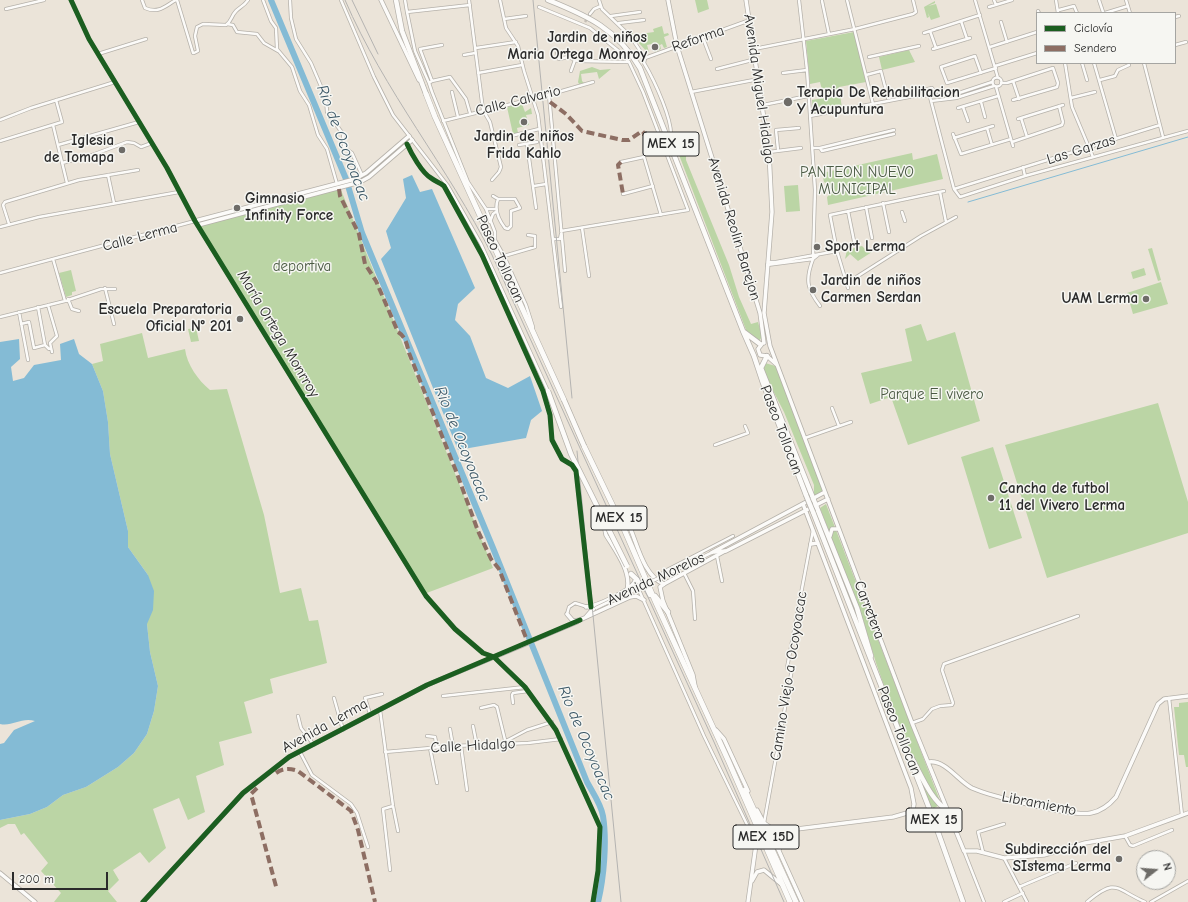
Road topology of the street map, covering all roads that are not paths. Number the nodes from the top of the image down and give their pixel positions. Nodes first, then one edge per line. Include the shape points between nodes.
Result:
1 (44, 0) edge
2 (71, 0) edge
3 (142, 0) edge
4 (176, 0) edge
5 (248, 0) edge
6 (263, 0) edge
7 (290, 0) edge
8 (341, 0) edge
9 (381, 0) edge
10 (396, 0) edge
11 (405, 0) edge
12 (469, 0) edge
13 (500, 0) edge
14 (548, 0) edge
15 (668, 0) edge
16 (746, 0) edge
17 (799, 0) edge
18 (847, 0) edge
19 (913, 0) edge
20 (975, 0) edge
21 (994, 0) edge
22 (1012, 0) edge
23 (1057, 0) edge
24 (1099, 0) edge
25 (1126, 0) edge
26 (822, 1) edge
27 (600, 3) edge
28 (470, 4) junction
29 (996, 5) junction
30 (539, 6) dead end
31 (1128, 6) junction
32 (989, 7) dead end
33 (6, 9) dead end
34 (1059, 11) edge
35 (407, 12) junction
36 (640, 12) dead end
37 (1078, 12) edge
38 (1104, 12) edge
39 (1107, 12) edge
40 (1130, 12) edge
41 (590, 14) tunnel mouth
42 (980, 15) junction
43 (526, 16) dead end
44 (611, 16) junction
45 (1179, 16) dead end
46 (1176, 17) edge
47 (504, 19) junction
48 (644, 20) dead end
49 (750, 20) junction
50 (962, 21) junction
51 (1001, 22) dead end
52 (618, 23) junction
53 (227, 24) junction
54 (855, 29) junction
55 (930, 31) junction
56 (1036, 32) edge
57 (924, 33) dead end
58 (829, 34) junction
59 (703, 38) junction
60 (146, 39) dead end
61 (804, 39) junction
62 (516, 42) junction
63 (1007, 42) junction
64 (1186, 42) dead end
65 (442, 45) dead end
66 (1176, 45) edge
67 (677, 46) junction
68 (919, 46) dead end
69 (990, 47) junction
70 (476, 48) junction
71 (754, 49) junction
72 (278, 51) junction
73 (476, 53) junction
74 (558, 53) dead end
75 (1036, 53) edge
76 (98, 54) junction
77 (464, 55) dead end
78 (869, 57) dead end
79 (645, 58) junction
80 (710, 59) dead end
81 (756, 59) junction
82 (575, 60) junction
83 (629, 62) junction
84 (1065, 64) edge
85 (1082, 64) edge
86 (1094, 64) edge
87 (1144, 64) edge
88 (522, 65) junction
89 (1130, 65) dead end
90 (996, 67) junction
91 (717, 69) dead end
92 (807, 70) junction
93 (571, 72) dead end
94 (981, 72) junction
95 (478, 73) junction
96 (783, 73) dead end
97 (866, 75) junction
98 (998, 78) junction
99 (759, 79) junction
100 (1087, 80) dead end
101 (1100, 80) junction
102 (115, 82) junction
103 (431, 82) junction
104 (593, 82) dead end
105 (992, 82) junction
106 (1013, 82) junction
107 (1001, 83) junction
108 (995, 87) junction
109 (933, 89) dead end
110 (452, 92) dead end
111 (691, 92) junction
112 (1095, 92) dead end
113 (426, 94) junction
114 (945, 94) junction
115 (956, 94) junction
116 (548, 95) junction
117 (808, 96) junction
118 (998, 96) junction
119 (930, 97) junction
120 (533, 98) junction
121 (956, 98) junction
122 (1071, 98) junction
123 (1019, 99) junction
124 (56, 100) junction
125 (946, 100) junction
126 (1013, 100) dead end
127 (931, 101) junction
128 (981, 102) junction
129 (873, 104) junction
130 (1063, 104) dead end
131 (763, 105) junction
132 (1058, 106) junction
133 (963, 107) junction
134 (958, 108) dead end
135 (483, 110) junction
136 (470, 113) junction
137 (810, 116) junction
138 (458, 117) junction
139 (985, 117) dead end
140 (0, 120) edge
141 (443, 121) junction
142 (968, 121) dead end
143 (139, 122) junction
144 (53, 125) junction
145 (1160, 125) junction
146 (993, 126) dead end
147 (799, 128) dead end
148 (987, 128) junction
149 (539, 129) junction
150 (894, 130) dead end
151 (1188, 131) edge
152 (894, 134) dead end
153 (953, 134) dead end
154 (644, 136) dead end
155 (1027, 137) junction
156 (1163, 137) junction
157 (411, 138) junction
158 (954, 138) junction
159 (1116, 139) junction
160 (496, 140) junction
161 (0, 141) edge
162 (670, 141) junction
163 (1011, 141) junction
164 (537, 142) dead end
165 (152, 143) junction
166 (407, 144) junction
167 (527, 144) junction
168 (58, 145) junction
169 (519, 145) dead end
170 (992, 145) junction
171 (1013, 146) dead end
172 (1090, 147) junction
173 (801, 148) dead end
174 (813, 148) junction
175 (820, 148) junction
176 (778, 150) junction
177 (769, 152) junction
178 (644, 157) junction
179 (1093, 157) junction
180 (620, 162) dead end
181 (62, 163) junction
182 (1023, 167) junction
183 (138, 170) dead end
184 (108, 175) junction
185 (362, 176) junction
186 (1025, 176) junction
187 (492, 180) dead end
188 (67, 183) junction
189 (350, 183) junction
190 (337, 184) junction
191 (546, 184) junction
192 (345, 185) junction
193 (534, 186) junction
194 (653, 186) junction
195 (954, 189) junction
196 (944, 190) dead end
197 (179, 192) junction
198 (940, 192) junction
199 (623, 194) dead end
200 (493, 196) dead end
201 (498, 199) junction
202 (284, 201) junction
203 (114, 203) junction
204 (883, 204) junction
205 (866, 207) junction
206 (536, 208) dead end
207 (486, 209) junction
208 (497, 210) junction
209 (848, 211) junction
210 (902, 212) dead end
211 (662, 215) junction
212 (956, 217) dead end
213 (904, 221) dead end
214 (490, 222) junction
215 (946, 222) junction
216 (196, 223) junction
217 (9, 224) junction
218 (0, 228) edge
219 (582, 228) junction
220 (561, 231) junction
221 (889, 232) dead end
222 (528, 235) dead end
223 (872, 238) dead end
224 (553, 239) junction
225 (854, 241) dead end
226 (836, 251) junction
227 (819, 254) junction
228 (813, 255) junction
229 (504, 256) junction
230 (53, 259) junction
231 (813, 259) junction
232 (767, 263) junction
233 (776, 264) junction
234 (565, 271) dead end
235 (0, 272) edge
236 (589, 276) dead end
237 (847, 283) junction
238 (105, 288) junction
239 (115, 288) dead end
240 (848, 288) dead end
241 (66, 300) junction
242 (48, 305) junction
243 (820, 306) dead end
244 (38, 307) junction
245 (561, 307) dead end
246 (79, 311) dead end
247 (19, 312) junction
248 (762, 313) junction
249 (0, 317) edge
250 (21, 324) junction
251 (114, 324) dead end
252 (532, 331) junction
253 (743, 331) junction
254 (762, 344) junction
255 (45, 345) junction
256 (771, 347) junction
257 (754, 356) junction
258 (766, 359) junction
259 (28, 360) dead end
260 (772, 361) joint
261 (779, 367) junction
262 (761, 368) junction
263 (548, 391) joint
264 (564, 400) joint
265 (832, 408) dead end
266 (851, 422) dead end
267 (745, 426) dead end
268 (839, 426) junction
269 (805, 438) junction
270 (715, 445) dead end
271 (584, 446) joint
272 (825, 492) junction
273 (814, 498) junction
274 (828, 499) junction
275 (803, 504) junction
276 (816, 505) junction
277 (796, 508) junction
278 (805, 510) junction
279 (799, 513) junction
280 (623, 521) dead end
281 (609, 526) dead end
282 (839, 529) junction
283 (813, 530) junction
284 (733, 536) dead end
285 (830, 536) junction
286 (818, 543) junction
287 (811, 544) junction
288 (726, 551) junction
289 (713, 553) junction
290 (717, 556) junction
291 (684, 573) junction
292 (631, 574) junction
293 (635, 580) junction
294 (722, 581) dead end
295 (663, 583) junction
296 (627, 590) junction
297 (651, 591) junction
298 (644, 600) junction
299 (656, 603) junction
300 (586, 607) joint
301 (593, 608) junction
302 (668, 612) junction
303 (567, 614) junction
304 (1078, 616) dead end
305 (586, 618) junction
306 (695, 619) dead end
307 (580, 620) junction
308 (566, 626) junction
309 (534, 640) joint
310 (528, 643) joint
311 (494, 658) junction
312 (874, 667) junction
313 (525, 687) junction
314 (696, 690) junction
315 (528, 691) junction
316 (382, 694) dead end
317 (443, 696) dead end
318 (1188, 696) edge
319 (334, 698) dead end
320 (1169, 698) junction
321 (513, 703) dead end
322 (481, 708) dead end
323 (380, 709) junction
324 (370, 714) junction
325 (298, 716) dead end
326 (552, 722) junction
327 (912, 724) junction
328 (473, 726) dead end
329 (713, 728) junction
330 (450, 729) dead end
331 (343, 730) junction
332 (427, 736) dead end
333 (560, 739) junction
334 (901, 740) junction
335 (506, 743) junction
336 (314, 745) junction
337 (453, 746) junction
338 (461, 746) junction
339 (477, 746) junction
340 (437, 747) junction
341 (430, 748) junction
342 (300, 752) junction
343 (385, 752) junction
344 (929, 762) junction
345 (735, 776) junction
346 (437, 783) dead end
347 (247, 790) junction
348 (467, 790) dead end
349 (251, 794) dead end
350 (393, 806) junction
351 (947, 810) junction
352 (1188, 813) edge
353 (1182, 815) junction
354 (764, 823) junction
355 (1004, 824) dead end
356 (799, 829) junction
357 (398, 830) dead end
358 (758, 830) junction
359 (1172, 830) dead end
360 (1125, 836) junction
361 (756, 843) junction
362 (368, 847) dead end
363 (779, 851) junction
364 (964, 851) junction
365 (983, 852) junction
366 (1004, 858) junction
367 (1076, 863) dead end
368 (390, 870) dead end
369 (0, 873) edge
370 (1188, 881) edge
371 (751, 883) junction
372 (783, 886) junction
373 (1019, 887) junction
374 (1023, 893) junction
375 (35, 902) edge
376 (143, 902) edge
377 (593, 902) edge
378 (748, 902) edge
379 (790, 902) edge
380 (796, 902) edge
381 (802, 902) edge
382 (963, 902) edge
383 (984, 902) edge
384 (1004, 902) edge
385 (1027, 902) edge
386 (1087, 902) edge
387 (1145, 902) edge
388 (1151, 902) edge

1 - 33 street
2 - 76 street, María Ortega Monrroy
3 - 4 street via 145,8 157,11
4 - 53 street via 194,54 198,51 195,36 197,27 202,24
5 - 53 street via 244,6 236,10
6 - 72 street via 276,28
7 - 185 street via 296,39 311,63 326,98 327,112 343,134 344,148 352,153
8 - 157 street via 393,115
9 - 113 main road
10 - 113 highway, Paseo Tollocan / MEX 15 via 402,31
11 - 35 street
12 - 28 street
13 - 47 street
14 - 162 highway, Paseo Tollocan / MEX 15 via 591,18 624,45 640,68
15 - 67 main road, Avenida Reolin Barejon
16 - 49 main road, Avenida Miguel Hidalgo
17 - 61 street
18 - 54 street
19 - 54 street via 916,12 913,14
20 - 42 street
21 - 29 street
22 - 29 street
23 - 34 street
24 - 38 street
25 - 31 street
26 - 58 street
27 - 41 street
27 - 44 street
28 - 35 street
28 - 70 street
29 - 32 street
30 - 83 street via 585,24
31 - 39 street
31 - 40 street
34 - 37 street via 1075,6
35 - 103 street via 416,51
36 - 44 street
42 - 50 street
42 - 69 street
43 - 47 street
44 - 52 street
45 - 46 street
47 - 62 street via 506,28
48 - 52 street
49 - 59 street, Reforma
49 - 71 main road, Avenida Miguel Hidalgo
50 - 55 street
50 - 55 street via 969,38 935,49
51 - 63 street
52 - 79 street via 637,44
53 - 72 street via 233,25 237,32 257,34 264,43
54 - 58 street
54 - 97 street
55 - 57 street
56 - 63 street
58 - 61 street
59 - 67 street, Reforma
59 - 80 street
60 - 76 street
61 - 71 street
61 - 92 street
62 - 70 street
62 - 88 street
63 - 69 street
64 - 66 street
65 - 103 street via 420,49
67 - 79 street, Reforma
67 - 111 main road, Avenida Reolin Barejon
68 - 78 street
69 - 90 street
70 - 73 street
71 - 81 main road, Avenida Miguel Hidalgo
72 - 190 street via 292,67 300,91 309,105 318,135 327,149
73 - 77 street
73 - 95 street
74 - 82 street via 559,59 568,57
75 - 90 street
76 - 102 street, María Ortega Monrroy
79 - 162 street via 644,63 673,134
81 - 91 street
81 - 99 main road, Avenida Miguel Hidalgo
82 - 83 street
82 - 93 street
83 - 211 street via 646,98 688,210
84 - 122 street
85 - 100 street
86 - 101 street
87 - 145 street
88 - 95 street
88 - 120 street
89 - 101 street via 1118,70 1115,76
90 - 94 street
90 - 98 street
92 - 96 street
92 - 117 street
94 - 94 street via 975,56 941,67 947,83
95 - 135 street
97 - 109 street via 881,71 888,98
97 - 129 street
98 - 105 street via 994,78
98 - 107 street
99 - 111 street
99 - 131 main road, Avenida Miguel Hidalgo
101 - 159 street
102 - 124 street
102 - 143 street, María Ortega Monrroy
103 - 136 street via 450,77 466,99
103 - 141 street
104 - 116 street, Calle Calvario
105 - 108 street
105 - 115 street
106 - 107 street
106 - 123 street
106 - 123 street via 1053,68 1058,85 1055,88
107 - 108 street
108 - 118 street
108 - 121 street
110 - 138 street
111 - 248 main road, Avenida Reolin Barejon
112 - 122 street
113 - 252 highway, Paseo Tollocan / MEX 15
114 - 115 street
114 - 119 street
114 - 125 street
115 - 121 street
116 - 120 street, Calle Calvario, bridge
116 - 220 street
117 - 131 street
117 - 137 street
118 - 128 street
118 - 163 street
119 - 127 street
119 - 129 street via 914,96
120 - 135 street, Calle Calvario
120 - 149 street
121 - 125 street
122 - 172 street
123 - 126 street
124 - 140 street
124 - 144 street via 62,122
125 - 127 street
127 - 195 street
128 - 133 street
128 - 139 street
129 - 137 street
130 - 132 street
131 - 177 main road, Avenida Miguel Hidalgo
132 - 155 street via 1063,124
132 - 155 street via 1020,118
133 - 134 street
133 - 142 street
135 - 136 street, Calle Calvario
135 - 160 street via 490,120
136 - 138 street, Calle Calvario
137 - 174 street
138 - 141 street, Calle Calvario
141 - 207 street via 468,182
143 - 165 street, María Ortega Monrroy
143 - 168 street
144 - 161 street
144 - 168 street
145 - 156 street
145 - 159 street, Las Garzas
146 - 148 street
147 - 176 street via 776,130
148 - 158 street
148 - 170 street
149 - 160 street
149 - 191 street
150 - 175 street
151 - 156 street, Las Garzas
152 - 175 street via 822,151
153 - 158 street
154 - 178 street
155 - 163 street
156 - 179 street, Las Garzas
157 - 166 main road
157 - 185 main road
157 - 263 street via 448,186 481,244
158 - 170 street via 961,154
159 - 172 street, Las Garzas
160 - 187 street via 501,167
162 - 253 highway, Paseo Tollocan / MEX 15
163 - 170 street
163 - 171 street
164 - 167 street
165 - 181 street via 141,147 134,142 127,142
165 - 197 street, María Ortega Monrroy
166 - 189 main road via 364,181
166 - 301 street via 428,175 444,186 478,248 543,392 556,448 562,459 576,471
167 - 169 street
167 - 193 street
168 - 181 street
172 - 179 street
172 - 182 street, Las Garzas
173 - 176 street
174 - 175 street
174 - 228 street
176 - 177 street
177 - 232 main road, Avenida Miguel Hidalgo via 772,212
178 - 180 street
178 - 194 street
179 - 186 street, Las Garzas
181 - 188 street
182 - 186 street
182 - 195 street, Las Garzas
183 - 184 street
184 - 188 street
184 - 203 street
185 - 189 main road
186 - 195 street, Las Garzas via 960,197
188 - 217 street via 3,203
189 - 192 main road, Calle Lerma
190 - 192 main road, Calle Lerma
190 - 202 main road, Calle Lerma
191 - 193 street
191 - 224 street
192 - 202 main road, Calle Lerma
193 - 206 street
194 - 199 street
194 - 211 street
196 - 198 street
197 - 203 street
197 - 216 street, María Ortega Monrroy
198 - 204 street
198 - 215 street
200 - 201 street
201 - 208 street
201 - 208 street via 515,199 520,208 511,211 511,226 508,228 504,228
202 - 216 main road, Calle Lerma
203 - 217 street
204 - 205 street
204 - 221 street
205 - 209 street
205 - 223 street
207 - 208 street
207 - 214 street
208 - 214 street
209 - 225 street
209 - 226 street via 829,217
210 - 213 street
211 - 219 street
212 - 215 street
214 - 229 street via 495,232 495,240
215 - 237 street
216 - 230 street, Calle Lerma
216 - 311 street, María Ortega Monrroy via 426,596 455,628 483,653
217 - 218 street
219 - 220 street
219 - 236 street
220 - 224 street via 560,239
220 - 234 street
222 - 229 street via 535,236 534,247
224 - 245 street
226 - 227 street
226 - 237 street
227 - 228 street
227 - 231 street
228 - 231 street
228 - 233 street
229 - 252 street via 526,304
230 - 235 street, Calle Lerma
230 - 241 street
231 - 233 street
231 - 243 street via 809,269 808,286 810,294
232 - 233 street
232 - 248 main road, Avenida Miguel Hidalgo
237 - 240 street
238 - 239 street
238 - 241 street
238 - 251 street
241 - 242 street
241 - 246 street via 72,309
242 - 244 street
242 - 255 street via 57,336 50,344 51,350
244 - 247 street
244 - 255 street
247 - 249 street
247 - 250 street
248 - 254 main road, Avenida Reolin Barejon
248 - 256 main road, Avenida Miguel Hidalgo
250 - 255 street via 29,322 34,349
250 - 259 street
252 - 264 highway, Paseo Tollocan / MEX 15
253 - 254 highway
253 - 257 highway, Paseo Tollocan / MEX 15
254 - 256 main road
254 - 258 main road via 759,353
256 - 258 main road
256 - 261 main road, Avenida Miguel Hidalgo
257 - 262 street
257 - 312 highway, Paseo Tollocan / MEX 15, bridge
258 - 260 highway
258 - 262 highway
260 - 261 main road
261 - 269 main road, Carretera
262 - 273 highway
263 - 292 highway, bridge via 571,454
264 - 271 highway, Paseo Tollocan / MEX 15, bridge
265 - 268 street
266 - 268 street
267 - 270 street via 748,433
268 - 269 street
269 - 272 main road, Carretera
271 - 297 highway, Paseo Tollocan / MEX 15
272 - 273 main road, Avenida Morelos
272 - 274 main road, Carretera
273 - 275 main road, Avenida Morelos
273 - 276 highway
274 - 276 main road, Avenida Morelos
274 - 282 main road, Carretera
275 - 277 main road, Avenida Morelos
275 - 278 main road
276 - 278 main road, Avenida Morelos
276 - 285 highway
277 - 279 main road
277 - 289 main road, Avenida Morelos
278 - 279 main road, Avenida Morelos
278 - 283 main road
279 - 288 main road, Avenida Morelos
280 - 295 main road via 628,523 650,573
281 - 296 main road via 605,530 606,535 627,575
282 - 285 main road via 832,528
282 - 327 main road, Carretera
283 - 286 main road
283 - 287 street, Camino Viejo a Ocoyoacac
284 - 295 street via 665,571 660,576
285 - 312 highway via 857,608
286 - 287 main road
286 - 356 main road via 911,788 914,804 911,812 893,817
287 - 354 street, Camino Viejo a Ocoyoacac via 787,668 792,669
288 - 289 main road
288 - 290 main road, Avenida Morelos
289 - 301 street, Avenida Morelos, bridge
290 - 291 main road, Avenida Morelos
290 - 294 street
291 - 295 main road, Avenida Morelos
291 - 306 street via 693,591
292 - 293 highway
292 - 299 highway via 645,587
293 - 296 main road
293 - 298 street
295 - 302 main road, Avenida Morelos via 660,591
296 - 301 main road
297 - 299 highway, Paseo Tollocan / MEX 15
297 - 302 highway
298 - 305 main road, Avenida Morelos via 630,596
298 - 361 street via 735,803
299 - 314 highway, Paseo Tollocan / MEX 15
300 - 301 main road
300 - 303 street via 578,603 571,604
301 - 305 main road
302 - 314 main road via 693,675
303 - 307 main road via 573,621
303 - 308 main road
304 - 327 street via 944,664 942,670 952,705 932,709 923,719
305 - 307 main road, Avenida Morelos
307 - 308 main road, Avenida Morelos
308 - 309 main road
309 - 310 street
310 - 311 main road
311 - 313 street, María Ortega Monrroy
311 - 323 main road, Avenida Lerma via 427,685
312 - 334 highway, Paseo Tollocan / MEX 15
313 - 315 street, María Ortega Monrroy
313 - 317 street
314 - 329 highway, Paseo Tollocan / MEX 15
315 - 321 street via 513,693
315 - 326 street, María Ortega Monrroy
316 - 324 street via 365,698
318 - 320 main road
319 - 331 street
320 - 344 main road, Libramiento via 1155,709 1125,782 1116,797 1105,807 1092,813 1074,813 984,792 967,785 935,761
320 - 353 street
322 - 335 street via 494,705 497,707
323 - 324 main road, Avenida Lerma
323 - 343 street
324 - 331 main road, Avenida Lerma
325 - 336 street via 301,728
326 - 333 street, María Ortega Monrroy
326 - 335 street via 527,730
327 - 344 main road, Carretera
328 - 339 street
329 - 345 highway, Paseo Tollocan / MEX 15
329 - 354 main road via 724,739
330 - 337 street
331 - 336 main road, Avenida Lerma
332 - 340 street via 435,737
333 - 335 street, Calle Hidalgo
333 - 377 street, María Ortega Monrroy via 601,831
334 - 351 highway via 935,799
334 - 382 highway, Paseo Tollocan / MEX 15 via 933,818
335 - 339 street, Calle Hidalgo
336 - 342 main road, Avenida Lerma
337 - 338 street, Calle Hidalgo
337 - 340 street, Calle Hidalgo
338 - 339 street, Calle Hidalgo
338 - 348 street
340 - 341 street, Calle Hidalgo
341 - 343 street, Calle Hidalgo
341 - 346 street
342 - 347 main road, Avenida Lerma via 289,757
342 - 362 street via 312,775 351,804 357,813
343 - 350 street
344 - 351 main road, Carretera
345 - 358 highway, MEX 15
345 - 380 highway, MEX 15D via 745,791
347 - 349 main road
347 - 376 main road, Avenida Lerma
350 - 357 street
350 - 368 street via 383,809
351 - 364 main road, Carretera
352 - 353 main road
353 - 360 main road
354 - 356 main road via 774,830
354 - 363 main road
355 - 365 street via 978,832
356 - 363 main road via 783,838
358 - 361 main road
358 - 372 highway, MEX 15
359 - 360 street via 1132,846
360 - 366 main road via 1085,843 1044,855
361 - 371 main road
363 - 381 main road
364 - 365 main road
364 - 383 street
365 - 366 main road
366 - 373 street
367 - 373 street
369 - 375 main road
370 - 388 street
371 - 372 main road via 757,872 764,870
371 - 378 main road
372 - 379 highway, MEX 15
373 - 374 street
374 - 384 street
374 - 385 street
386 - 387 street via 1101,891 1113,887 1120,888

